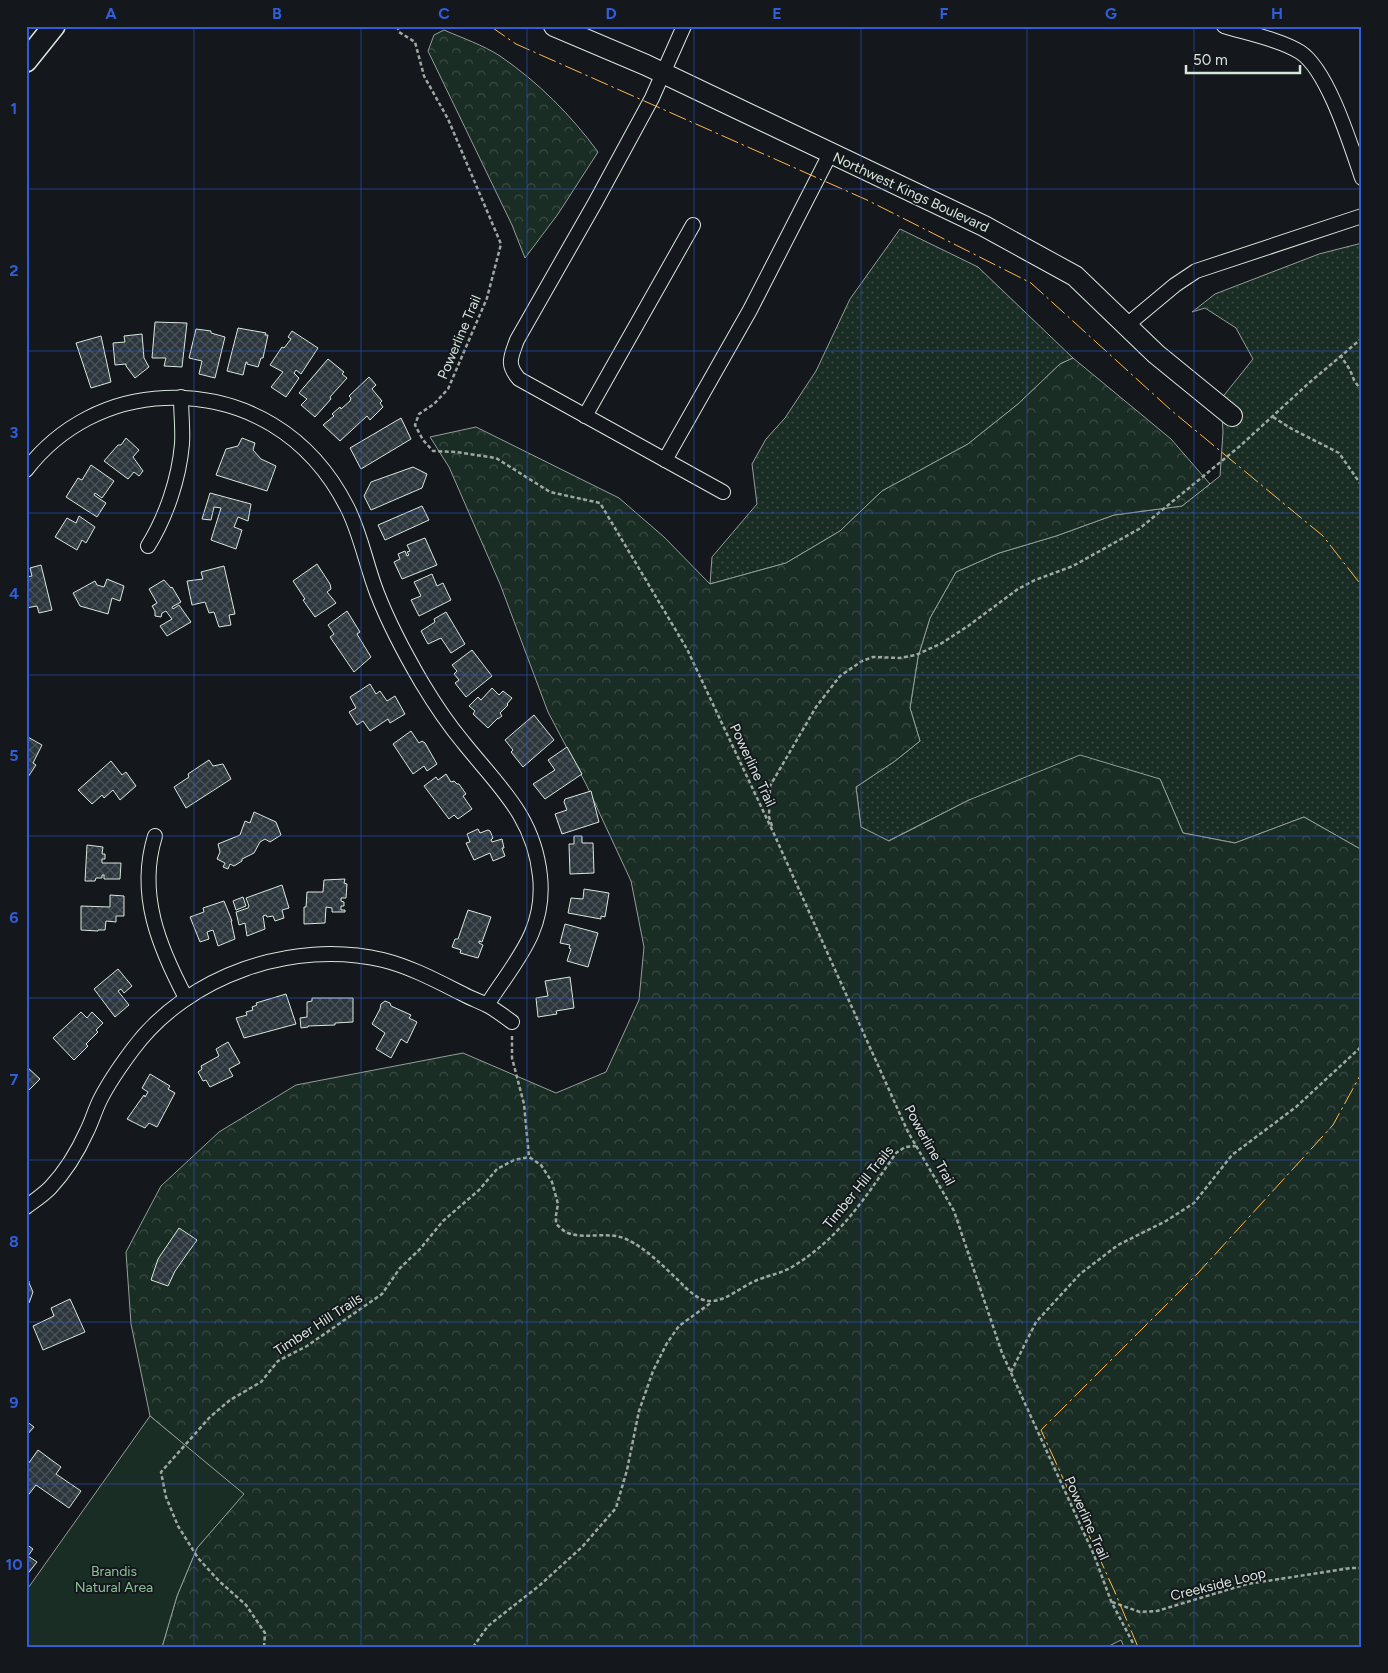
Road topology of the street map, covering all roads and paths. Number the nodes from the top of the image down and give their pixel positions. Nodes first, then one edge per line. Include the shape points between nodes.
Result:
1 (54, 26) edge
2 (397, 26) edge
3 (554, 26) edge
4 (684, 26) edge
5 (1224, 26) edge
6 (26, 61) edge
7 (663, 74) junction
8 (830, 154) junction
9 (1362, 178) edge
10 (1362, 216) edge
11 (693, 225) dead end
12 (1128, 325) junction
13 (1362, 338) edge
14 (1341, 356) junction
15 (1362, 392) edge
16 (181, 397) junction
17 (585, 416) junction
18 (1232, 416) dead end
19 (1272, 417) junction
20 (665, 460) junction
21 (26, 470) edge
22 (1362, 486) edge
23 (723, 492) dead end
24 (148, 546) dead end
25 (774, 834) junction
26 (156, 836) dead end
27 (186, 998) junction
28 (487, 1005) junction
29 (512, 1022) joint
30 (1362, 1046) edge
31 (916, 1146) junction
32 (529, 1157) junction
33 (26, 1207) edge
34 (712, 1302) junction
35 (1011, 1372) junction
36 (1362, 1568) edge
37 (1111, 1601) junction
38 (264, 1647) edge
39 (473, 1647) edge
40 (1135, 1647) edge

1 - 6 main road
2 - 25 path, Powerline Trail via 399,32 415,42 424,76 448,119 501,244 487,298 448,389 434,404 418,414 415,425 432,451 496,458 550,492 600,503 687,649
3 - 7 street, Northwest Kings Boulevard
4 - 7 street
5 - 9 street via 1288,46 1313,63 1350,141
7 - 8 street, Northwest Kings Boulevard
7 - 17 street via 517,340 510,359 512,370 519,379
8 - 12 street, Northwest Kings Boulevard via 984,226 1075,276
8 - 20 street via 750,310
10 - 12 street via 1196,271
11 - 17 street
12 - 18 street, Northwest Kings Boulevard via 1156,354
13 - 14 path
14 - 15 path
14 - 19 path
16 - 21 street via 146,398 109,408 52,441
16 - 24 street via 180,460 172,494
16 - 28 street via 229,404 266,420 319,464 347,505 377,592 422,682 529,829 541,878 537,922 521,956
17 - 20 street
19 - 22 path via 1339,453
19 - 25 path via 1140,528 1111,546 1018,589 942,643 916,655 872,657 840,676 816,707 770,786 770,817
20 - 23 street
25 - 31 path, Powerline Trail
26 - 27 street via 149,864 152,916 167,962
27 - 28 street via 219,980 261,964 296,956 329,954 383,960 434,979
27 - 33 street via 134,1048 112,1079 70,1162 49,1189
28 - 29 street
29 - 32 path via 512,1058 524,1104
30 - 35 path via 1296,1107 1232,1155 1194,1204 1118,1245 1080,1274 1036,1322
31 - 34 path, Timber Hill Trails via 896,1153 857,1210 823,1245 790,1268
31 - 35 path, Powerline Trail via 954,1211
32 - 34 path via 542,1165 552,1182 558,1204 556,1224 566,1232 625,1238 644,1249 688,1290
32 - 38 path, Timber Hill Trails via 514,1160 497,1170 479,1190 442,1220 382,1294 307,1346 278,1361 261,1382 230,1400 210,1418 161,1472 166,1497 178,1526 198,1558 246,1606 264,1633
34 - 39 path, Timber Hill Trails via 679,1326 653,1371 639,1411 616,1508 582,1547 488,1626
35 - 37 path, Powerline Trail via 1094,1555
36 - 37 path, Creekside Loop via 1246,1584 1157,1611 1140,1612
37 - 40 path, Powerline Trail

